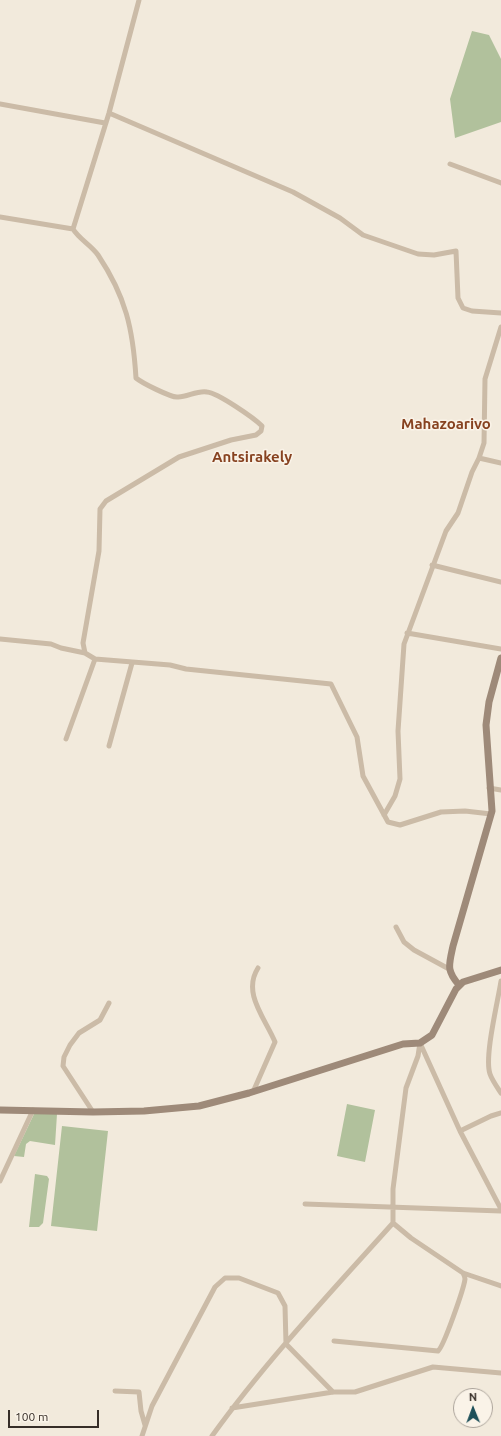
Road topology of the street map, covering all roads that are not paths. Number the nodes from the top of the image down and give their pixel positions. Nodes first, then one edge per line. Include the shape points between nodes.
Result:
1 (139, 0) edge
2 (0, 105) edge
3 (109, 113) junction
4 (105, 123) junction
5 (450, 164) dead end
6 (501, 183) edge
7 (0, 217) edge
8 (73, 229) junction
9 (501, 313) edge
10 (501, 327) edge
11 (480, 458) junction
12 (501, 462) edge
13 (432, 565) junction
14 (501, 582) edge
15 (407, 633) junction
16 (0, 639) edge
17 (501, 649) edge
18 (85, 653) junction
19 (501, 658) edge
20 (95, 659) junction
21 (132, 663) junction
22 (66, 739) dead end
23 (109, 746) dead end
24 (489, 788) junction
25 (501, 790) edge
26 (491, 814) junction
27 (384, 815) junction
28 (396, 927) dead end
29 (258, 968) dead end
30 (448, 969) junction
31 (501, 970) edge
32 (501, 981) edge
33 (459, 985) junction
34 (109, 1003) dead end
35 (420, 1043) junction
36 (253, 1092) junction
37 (501, 1093) edge
38 (0, 1110) edge
39 (33, 1110) junction
40 (93, 1112) junction
41 (501, 1113) edge
42 (460, 1131) junction
43 (0, 1181) edge
44 (305, 1204) dead end
45 (392, 1209) junction
46 (501, 1210) edge
47 (393, 1223) junction
48 (463, 1273) junction
49 (501, 1286) edge
50 (334, 1341) dead end
51 (286, 1344) junction
52 (501, 1373) edge
53 (115, 1391) dead end
54 (334, 1392) junction
55 (232, 1408) junction
56 (145, 1425) junction
57 (142, 1436) edge
58 (212, 1436) edge

1 - 3 street
2 - 4 street
3 - 4 street
3 - 9 street via 293,192 340,218 363,235 418,254 434,255 456,251 458,298 463,308
4 - 8 street
5 - 6 street
7 - 8 street
8 - 18 street via 98,254 124,303 134,346 136,378 144,385 178,397 208,392 233,405 262,426 256,435 231,440 179,457 106,501 100,509 99,551 83,643
10 - 11 street via 485,379 484,443
11 - 12 street
11 - 13 street via 472,472 458,513 446,531
13 - 14 street
13 - 15 street via 427,585
15 - 17 street
15 - 27 street via 398,731 400,779 395,796
16 - 18 street via 41,642
18 - 20 street
19 - 24 main road via 489,702 486,725
20 - 21 street
20 - 22 street
21 - 23 street
21 - 27 street via 331,684 356,737 363,776
24 - 25 street
24 - 26 main road
26 - 27 street via 441,812 400,824 388,822
26 - 30 main road
28 - 30 street via 404,942
29 - 36 street via 253,975 251,987 254,1001 274,1042
30 - 33 main road
31 - 33 main road via 474,977
32 - 37 street via 490,1044 489,1067 490,1075
33 - 35 main road via 432,1035
34 - 40 street via 100,1020 79,1033 64,1057 63,1066
35 - 36 main road via 403,1044
35 - 42 street
35 - 45 street via 406,1088
36 - 40 main road via 199,1106
38 - 39 main road
39 - 40 main road
39 - 43 street
41 - 42 street
42 - 46 street
44 - 45 street
45 - 46 street
45 - 47 street
47 - 48 street
47 - 51 street
48 - 49 street
48 - 50 street via 465,1278 462,1288 441,1349 438,1351
51 - 54 street
51 - 55 street
51 - 56 street via 285,1306 278,1293 239,1278 225,1278 215,1287 152,1406
52 - 54 street via 433,1367 355,1392
53 - 56 street via 139,1392
54 - 55 street
55 - 58 street
56 - 57 street

